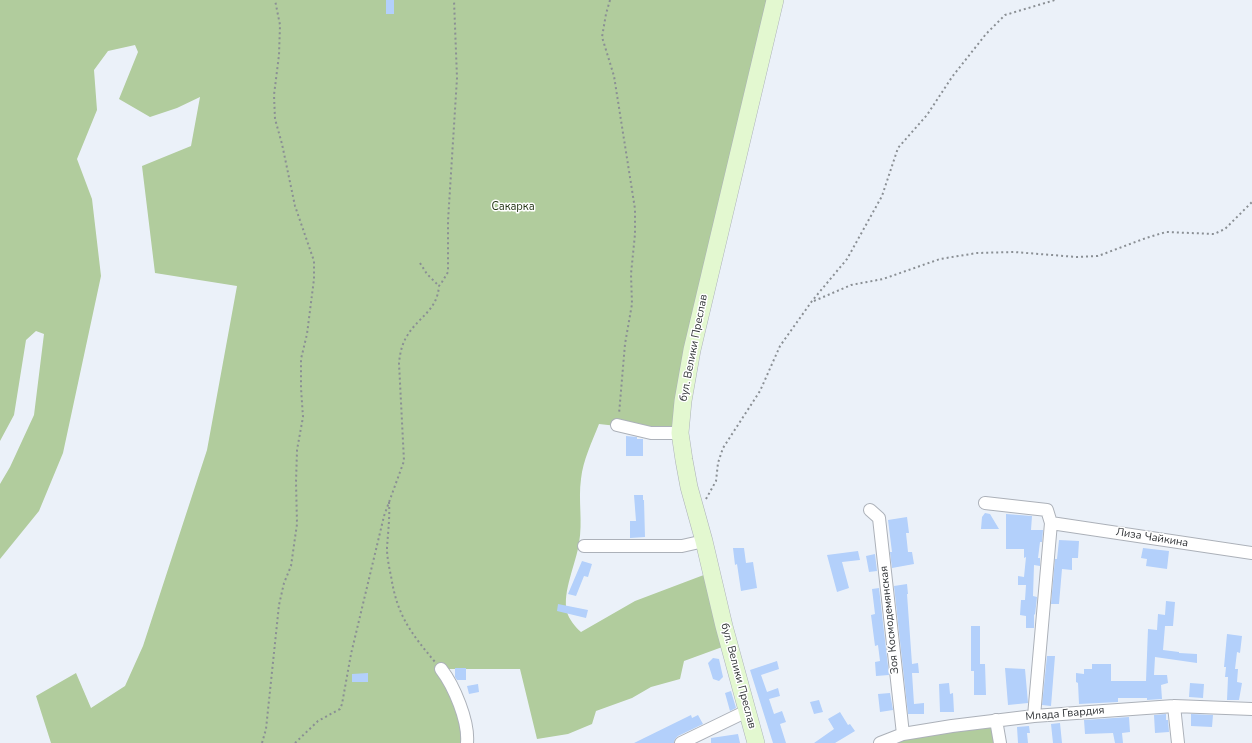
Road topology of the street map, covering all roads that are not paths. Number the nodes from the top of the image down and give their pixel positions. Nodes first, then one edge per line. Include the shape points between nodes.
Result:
1 (775, 0) edge
2 (617, 425) road end
3 (680, 433) junction
4 (985, 503) dead end
5 (870, 510) dead end
6 (1051, 523) junction
7 (704, 541) junction
8 (584, 546) dead end
9 (1252, 553) edge
10 (441, 669) road end
11 (1174, 706) junction
12 (1252, 709) edge
13 (747, 711) junction
14 (1034, 716) junction
15 (996, 720) junction
16 (903, 734) junction
17 (757, 739) edge
18 (467, 743) edge
19 (681, 743) edge
20 (880, 743) edge
21 (1000, 743) edge
22 (1178, 743) edge

1 - 3 main road, бул. Велики Преслав via 692,350
2 - 3 street via 651,433
3 - 7 main road, бул. Велики Преслав via 689,487
4 - 6 street via 1047,510
5 - 16 street, Зоя Космодемянская via 879,518
6 - 9 street, Лиза Чайкина
6 - 14 street
7 - 8 street via 682,546
7 - 13 main road, бул. Велики Преслав
10 - 18 street via 448,678 463,714
11 - 12 street, Млада Гвардия
11 - 14 street, Млада Гвардия
11 - 22 street
13 - 17 main road, бул. Велики Преслав
13 - 19 street
14 - 15 street, Млада Гвардия
15 - 16 street, Млада Гвардия
15 - 21 street
16 - 20 street, Млада Гвардия

